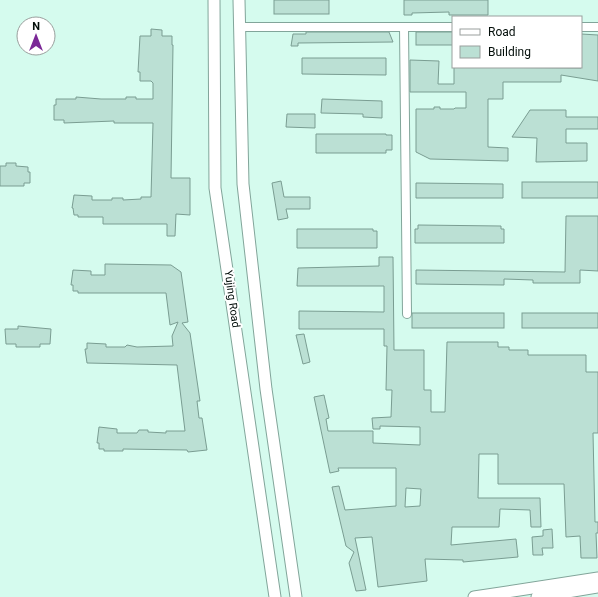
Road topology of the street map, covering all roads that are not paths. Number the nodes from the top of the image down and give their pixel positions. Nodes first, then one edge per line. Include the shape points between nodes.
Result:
1 (214, 0) edge
2 (239, 0) edge
3 (239, 27) junction
4 (404, 27) junction
5 (452, 27) edge
6 (582, 27) edge
7 (598, 28) edge
8 (407, 314) dead end
9 (598, 578) edge
10 (598, 587) edge
11 (275, 597) edge
12 (296, 597) edge
13 (474, 597) edge
14 (537, 597) edge

1 - 11 street, Yujing Road via 215,188
2 - 3 street
3 - 4 street
3 - 12 street via 243,184 266,389
4 - 5 street
4 - 8 street
6 - 7 street
9 - 13 street
10 - 14 street

